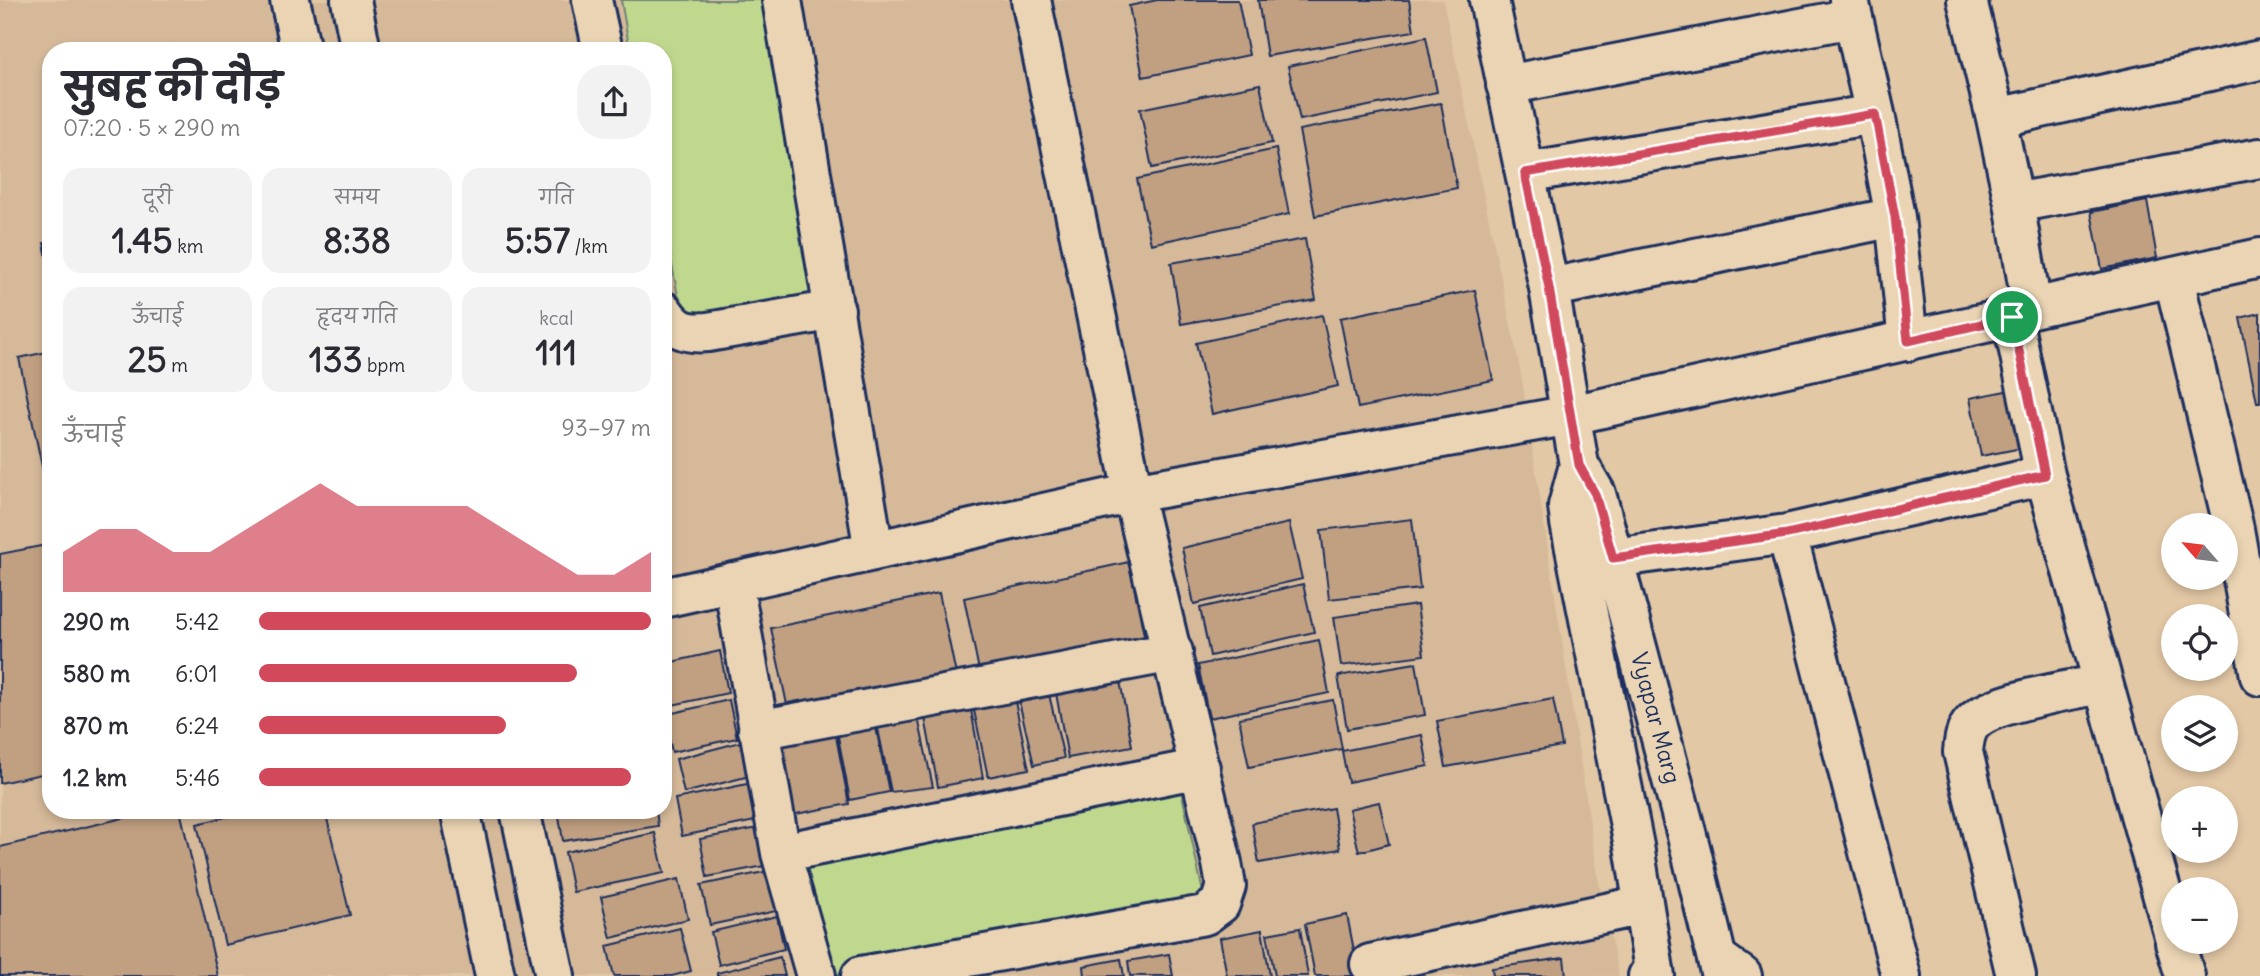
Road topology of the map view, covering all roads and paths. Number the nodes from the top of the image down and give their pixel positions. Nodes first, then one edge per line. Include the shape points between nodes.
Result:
1 (290, 0) edge
2 (351, 0) edge
3 (592, 0) edge
4 (782, 0) edge
5 (1031, 0) edge
6 (1489, 0) edge
7 (1977, 2) edge
8 (1850, 9) edge
9 (299, 42) edge
10 (359, 42) edge
11 (601, 42) edge
12 (2260, 60) edge
13 (1506, 85) junction
14 (1875, 114) junction
15 (1996, 118) junction
16 (2260, 158) edge
17 (1525, 173) junction
18 (2014, 203) junction
19 (1895, 217) junction
20 (2260, 258) edge
21 (2174, 279) junction
22 (1549, 288) junction
23 (835, 310) junction
24 (2022, 312) junction
25 (672, 325) edge
26 (1908, 341) junction
27 (1571, 415) junction
28 (1579, 465) junction
29 (2045, 475) junction
30 (1133, 494) junction
31 (2247, 526) edge
32 (1787, 534) junction
33 (874, 551) junction
34 (1613, 558) junction
35 (733, 582) junction
36 (672, 596) edge
37 (1173, 652) junction
38 (2260, 677) edge
39 (2102, 684) junction
40 (758, 730) junction
41 (1200, 768) junction
42 (462, 819) edge
43 (522, 819) edge
44 (781, 853) junction
45 (2161, 890) edge
46 (1643, 905) junction
47 (2179, 954) edge
48 (1370, 964) dead end
49 (1727, 970) edge
50 (1652, 973) edge
51 (495, 976) edge
52 (555, 976) edge
53 (816, 976) edge
54 (861, 976) edge
55 (1901, 976) edge
56 (2017, 976) edge
57 (2185, 976) edge

1 - 9 street
2 - 10 street
3 - 11 street
4 - 23 street
5 - 30 street
6 - 13 street, Vyapar Marg
7 - 15 street
8 - 13 street
8 - 14 street
12 - 15 street
13 - 17 street, Vyapar Marg
14 - 17 street
14 - 19 street
15 - 18 street
16 - 18 street
17 - 22 street, Vyapar Marg
18 - 24 street
19 - 22 street
19 - 26 street
20 - 21 street
21 - 24 street
21 - 31 street
22 - 27 street, Vyapar Marg
23 - 25 street via 708,332 691,333
23 - 33 street
24 - 26 street
24 - 29 street
26 - 27 street
27 - 28 street, Vyapar Marg
27 - 30 street
28 - 34 street, Vyapar Marg via 1595,494
28 - 46 street, Vyapar Marg via 1568,506 1570,523
29 - 32 street
29 - 39 street
30 - 33 street
30 - 37 street
31 - 38 street
32 - 34 street
32 - 55 street
33 - 35 street
34 - 49 street, Vyapar Marg
35 - 36 street
35 - 40 street
37 - 40 street
37 - 41 street
39 - 45 street
39 - 56 street via 1992,708 1973,722 1964,736 1963,752
40 - 44 street
41 - 44 street
41 - 54 street via 1226,886 1220,904 1205,915
42 - 51 street
43 - 52 street
44 - 53 street
46 - 48 street
46 - 50 street, Vyapar Marg
47 - 57 street

